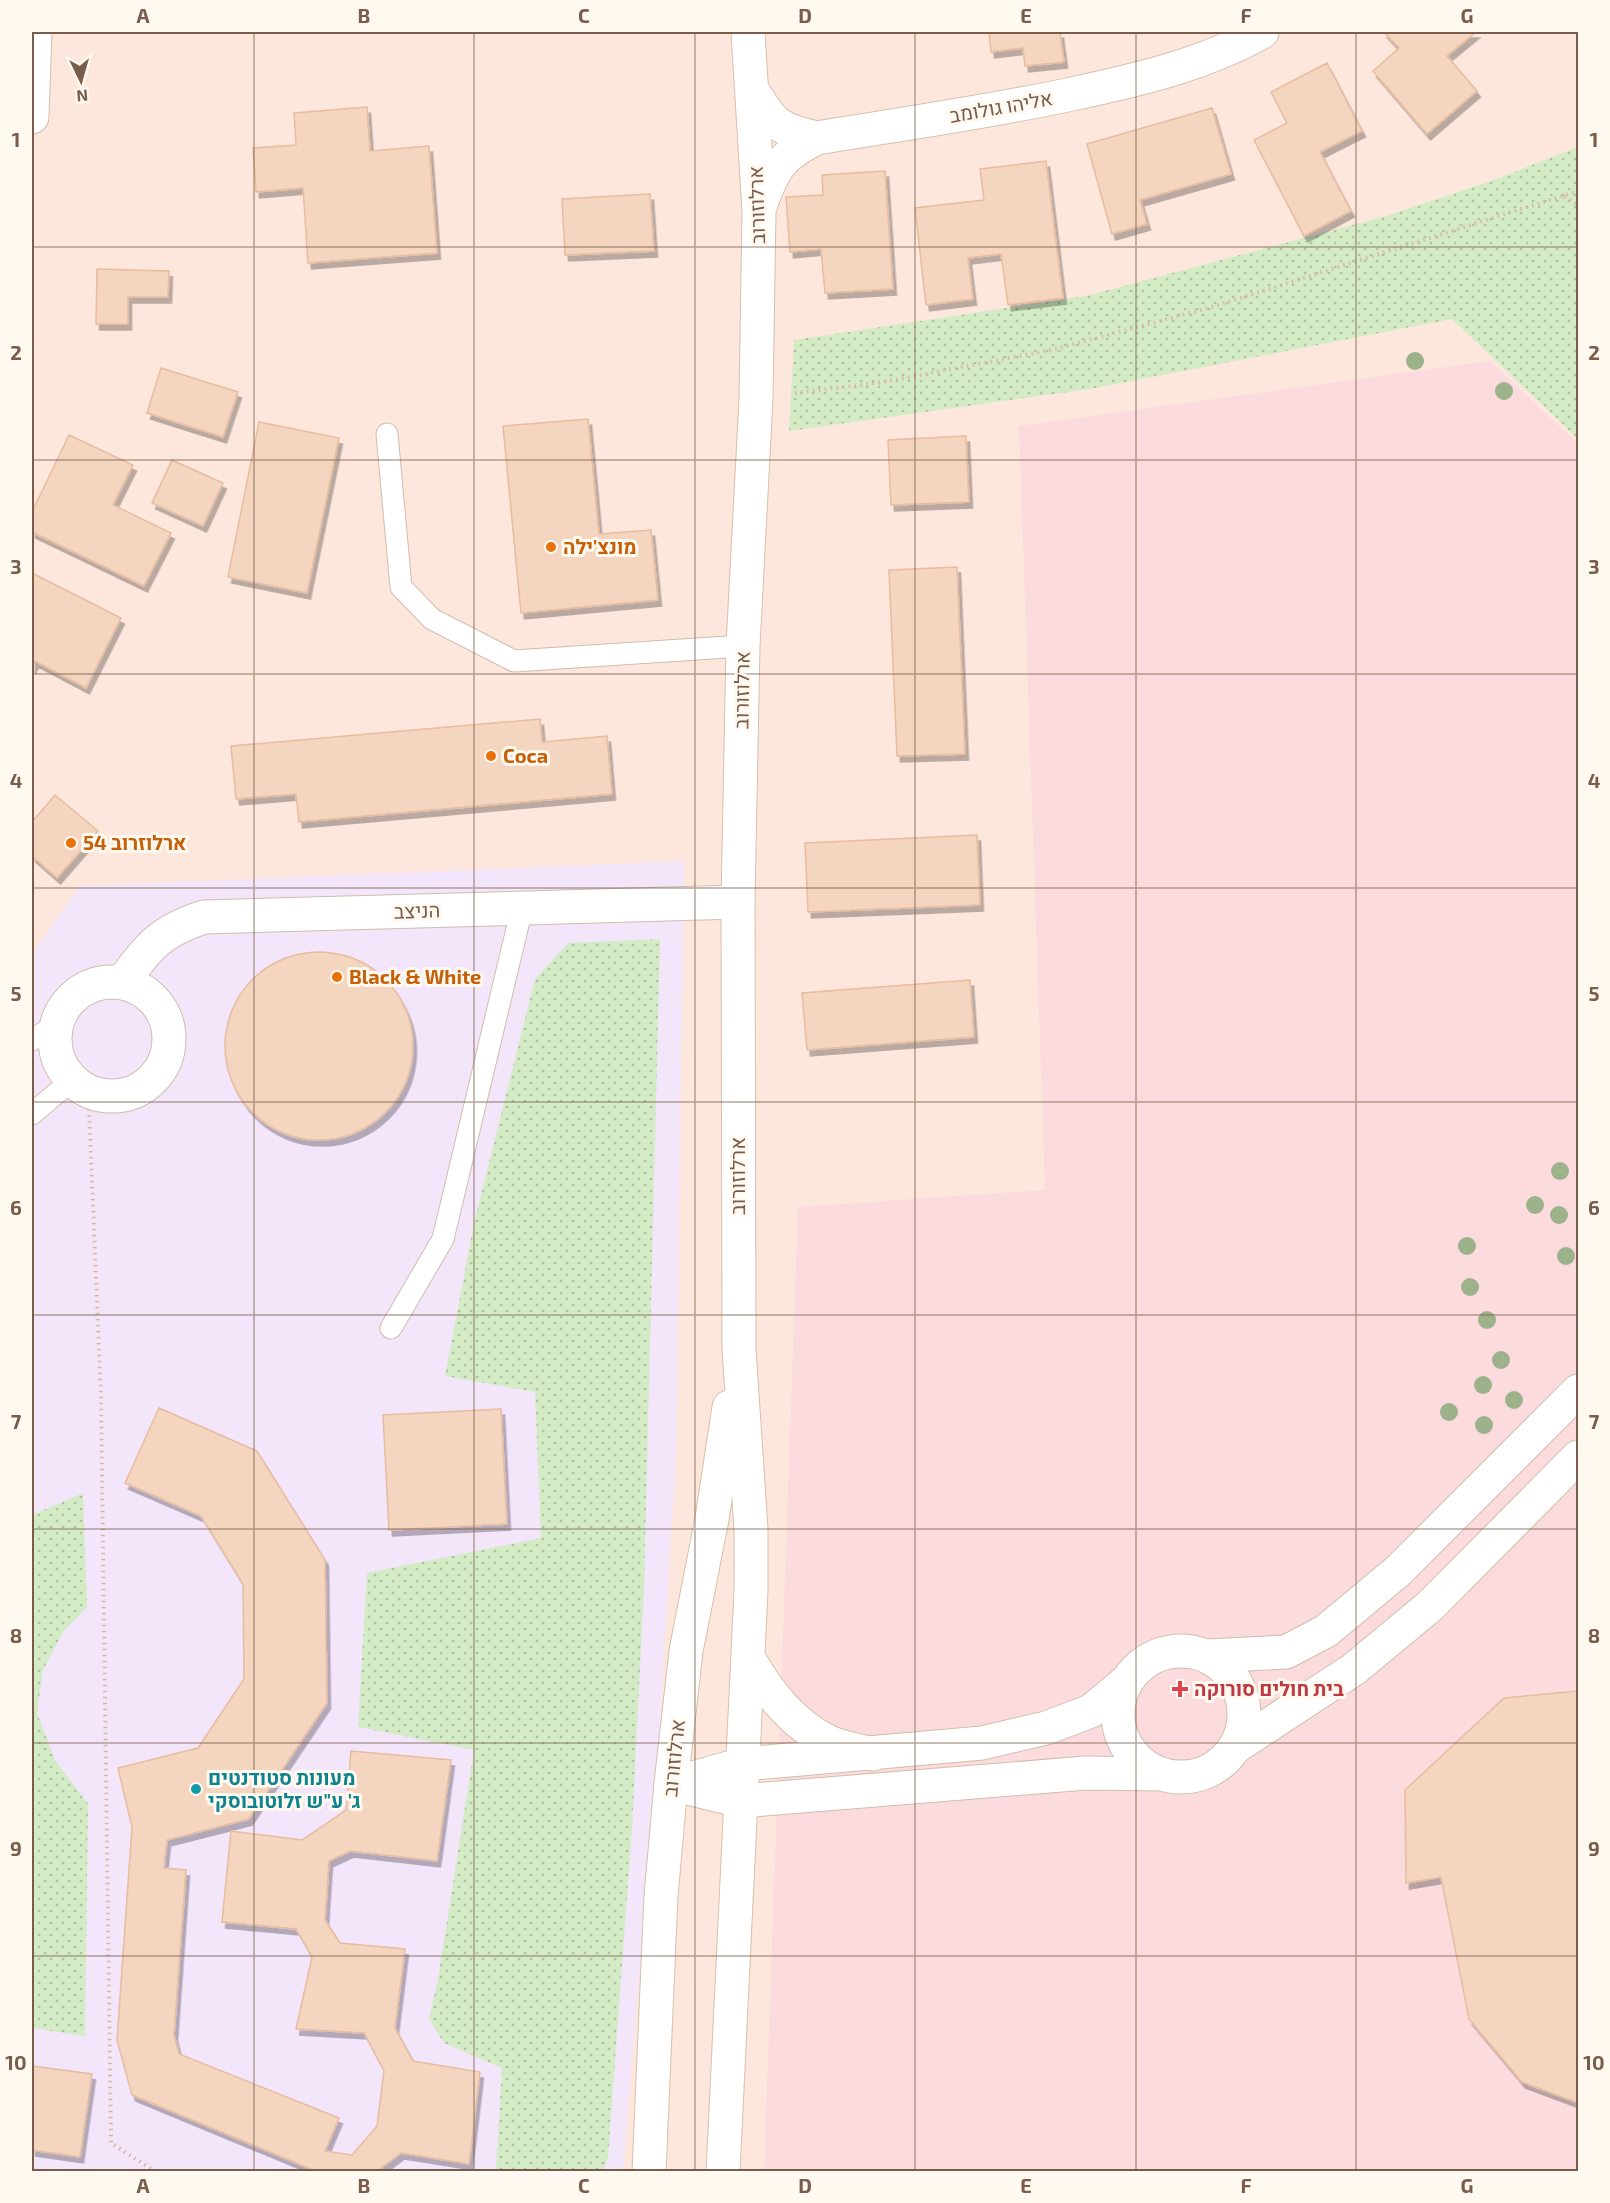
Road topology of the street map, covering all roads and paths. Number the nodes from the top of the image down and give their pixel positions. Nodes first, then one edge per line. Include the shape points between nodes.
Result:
1 (748, 32) edge
2 (1262, 32) edge
3 (34, 46) edge
4 (752, 89) junction
5 (32, 117) edge
6 (817, 138) junction
7 (1578, 191) edge
8 (1564, 197) junction
9 (1578, 206) edge
10 (759, 212) junction
11 (756, 399) junction
12 (387, 434) dead end
13 (743, 646) junction
14 (738, 902) junction
15 (522, 908) junction
16 (122, 982) junction
17 (44, 1033) edge
18 (80, 1085) junction
19 (32, 1114) edge
20 (391, 1328) dead end
21 (739, 1349) junction
22 (1578, 1391) edge
23 (1578, 1457) edge
24 (1207, 1656) junction
25 (749, 1659) junction
26 (1127, 1680) junction
27 (1234, 1748) junction
28 (873, 1754) junction
29 (743, 1764) junction
30 (1162, 1774) junction
31 (671, 1784) junction
32 (741, 1801) junction
33 (156, 2172) edge
34 (649, 2172) edge
35 (723, 2172) edge

1 - 4 street, ארלוזורוב
2 - 6 street, אליהו גולומב via 1189,65 1121,83 1018,105
3 - 5 street
4 - 6 street, אליהו גולומב via 768,117 791,132
4 - 10 street, ארלוזורוב
6 - 10 street via 794,149 777,165
7 - 8 path
8 - 9 path
8 - 11 path via 1212,307 1056,350 884,382
10 - 11 street, ארלוזורוב
11 - 13 street, ארלוזורוב
12 - 13 lane via 400,586 432,619 514,661
13 - 14 street, ארלוזורוב
14 - 15 street, הניצב
14 - 21 street, ארלוזורוב
15 - 16 street, הניצב via 204,917 175,926 145,951
15 - 20 lane via 443,1239
16 - 17 street via 101,982 82,990
16 - 18 street via 146,993 160,1007 168,1026 169,1046 162,1065 150,1081 134,1091 114,1096
17 - 18 street via 55,1045 60,1064
18 - 19 lane
18 - 33 path via 101,1396 111,2143
21 - 25 street, ארלוזורוב via 751,1529
21 - 31 street, ארלוזורוב via 686,1651
22 - 24 street via 1398,1571 1326,1631 1286,1652
23 - 27 street via 1430,1606 1354,1669
24 - 26 street via 1186,1650 1161,1653 1142,1664
24 - 27 street via 1226,1668 1239,1686 1244,1706 1243,1727
25 - 28 street via 767,1691 797,1722 830,1742
25 - 29 street, ארלוזורוב
26 - 28 street via 1091,1711 1046,1728 982,1743
26 - 30 street via 1118,1705 1119,1727 1128,1748 1142,1763
27 - 30 street via 1219,1764 1200,1774
28 - 29 street
29 - 31 street
29 - 32 street, ארלוזורוב
30 - 32 street via 1086,1773
31 - 32 street
31 - 34 street, ארלוזורוב via 661,1896
32 - 35 street, ארלוזורוב

